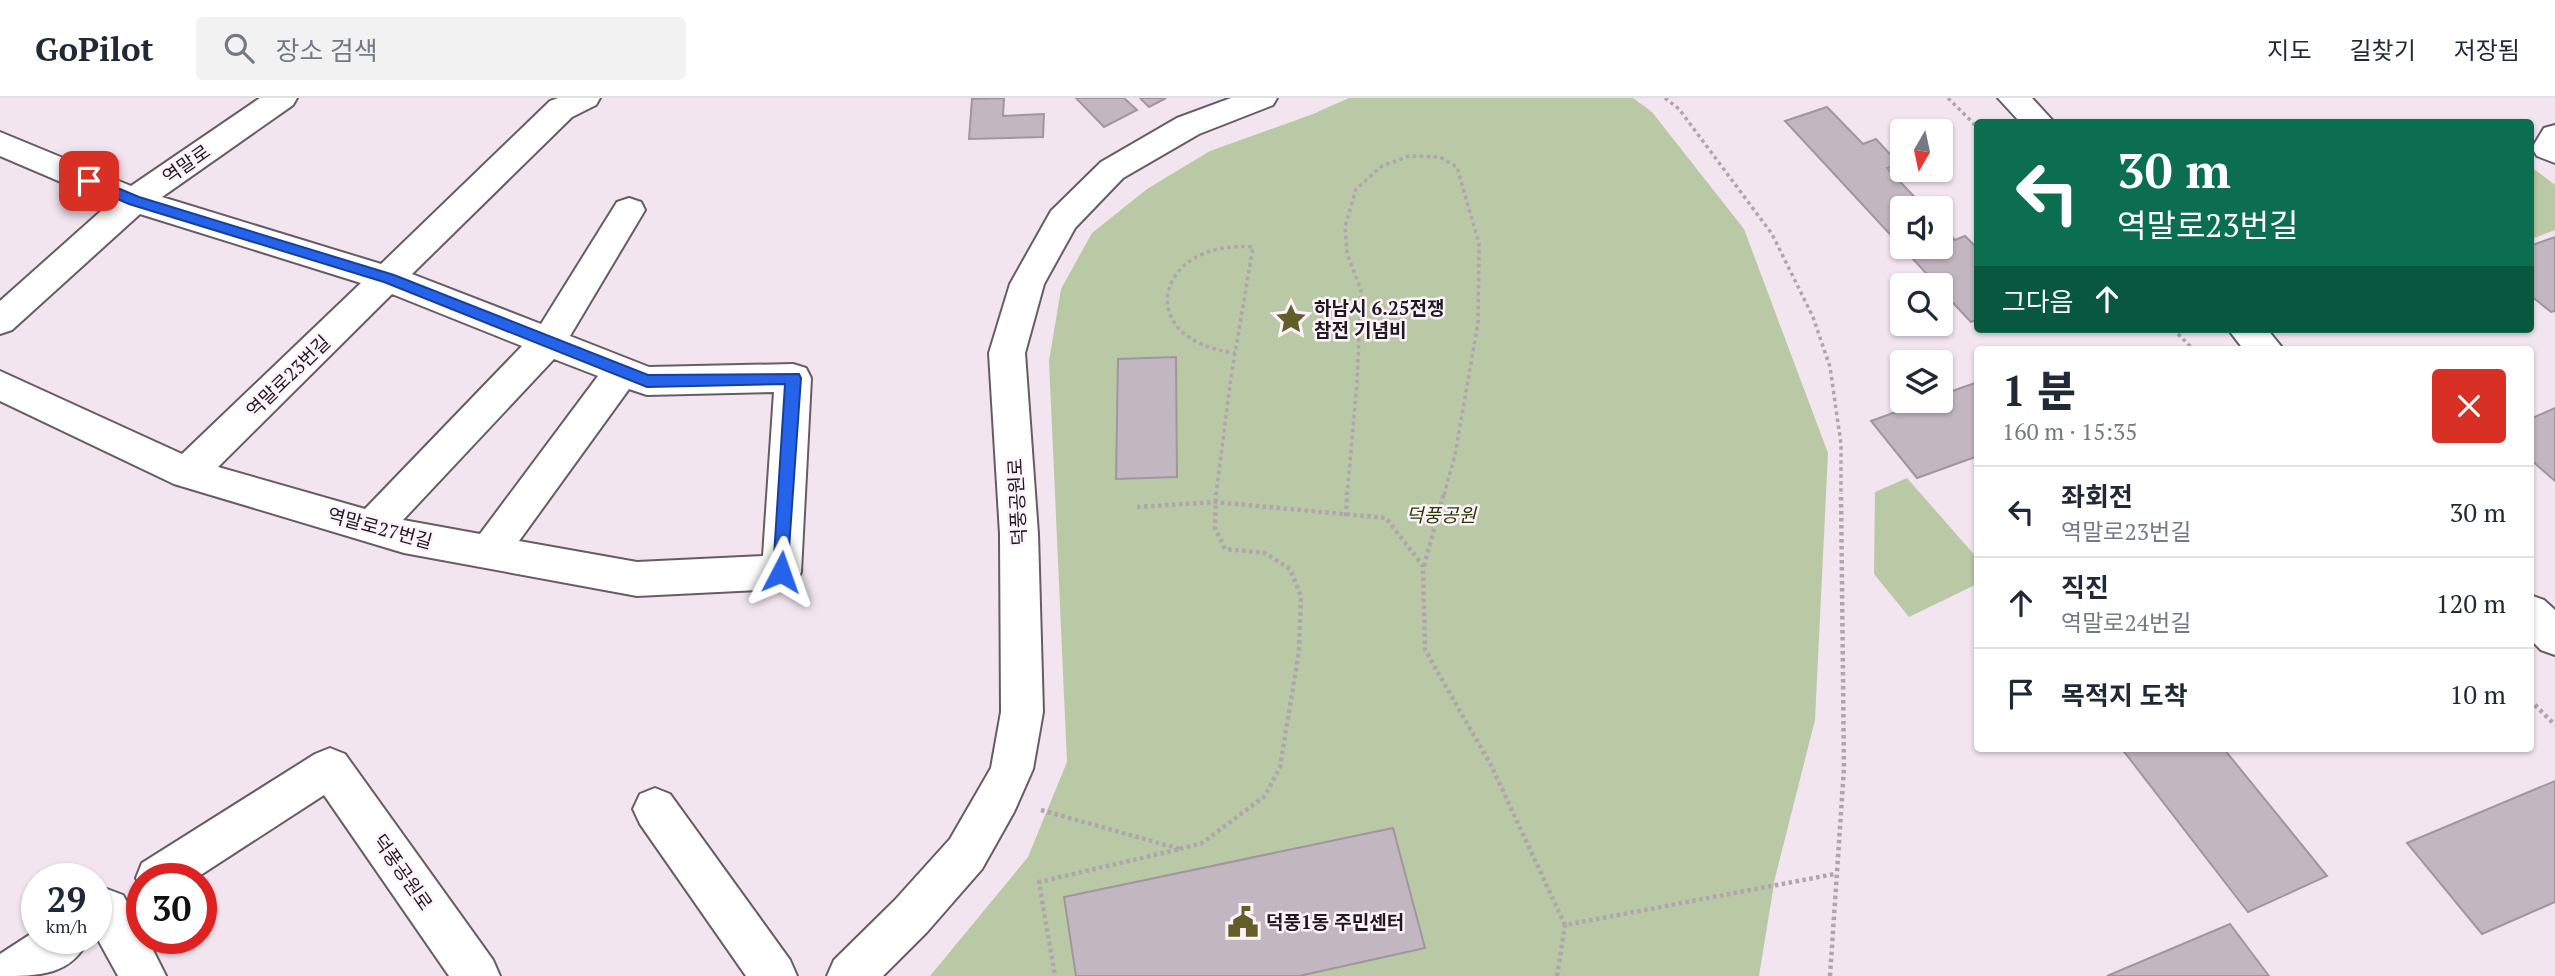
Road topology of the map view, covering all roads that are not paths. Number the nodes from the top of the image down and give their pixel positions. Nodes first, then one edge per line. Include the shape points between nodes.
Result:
1 (282, 98) edge
2 (1262, 98) edge
3 (2013, 98) edge
4 (566, 102) edge
5 (2035, 119) edge
6 (2555, 136) edge
7 (0, 143) edge
8 (2555, 152) edge
9 (134, 200) junction
10 (629, 209) dead end
11 (389, 279) junction
12 (0, 320) edge
13 (2249, 333) edge
14 (548, 342) junction
15 (2262, 346) edge
16 (622, 371) junction
17 (0, 385) edge
18 (187, 473) junction
19 (372, 527) junction
20 (489, 552) junction
21 (2534, 616) edge
22 (2555, 637) edge
23 (655, 809) dead end
24 (181, 863) edge
25 (115, 906) edge
26 (41, 954) edge
27 (7, 976) edge
28 (143, 976) edge
29 (477, 976) edge
30 (774, 976) edge
31 (850, 976) edge

1 - 9 street, 역말로
2 - 31 street, 덕풍공원로 via 1188,126 1112,170 1063,220 1027,284 1007,353 1019,534 1022,712 1012,769 966,854
3 - 5 street
4 - 11 street
6 - 8 street via 2548,148
7 - 9 street
9 - 11 street
9 - 12 street, 역말로
10 - 14 street
11 - 14 street
11 - 18 street, 역말로23번길
13 - 15 street
14 - 16 street
14 - 19 street
16 - 20 street
16 - 20 street, 역말로27번길 via 647,381 793,378 781,572 637,579
17 - 18 street, 역말로27번길
18 - 19 street, 역말로27번길
19 - 20 street, 역말로27번길
21 - 22 street
23 - 30 street
24 - 29 street, 덕풍공원로 via 330,768
25 - 28 street
26 - 27 street

